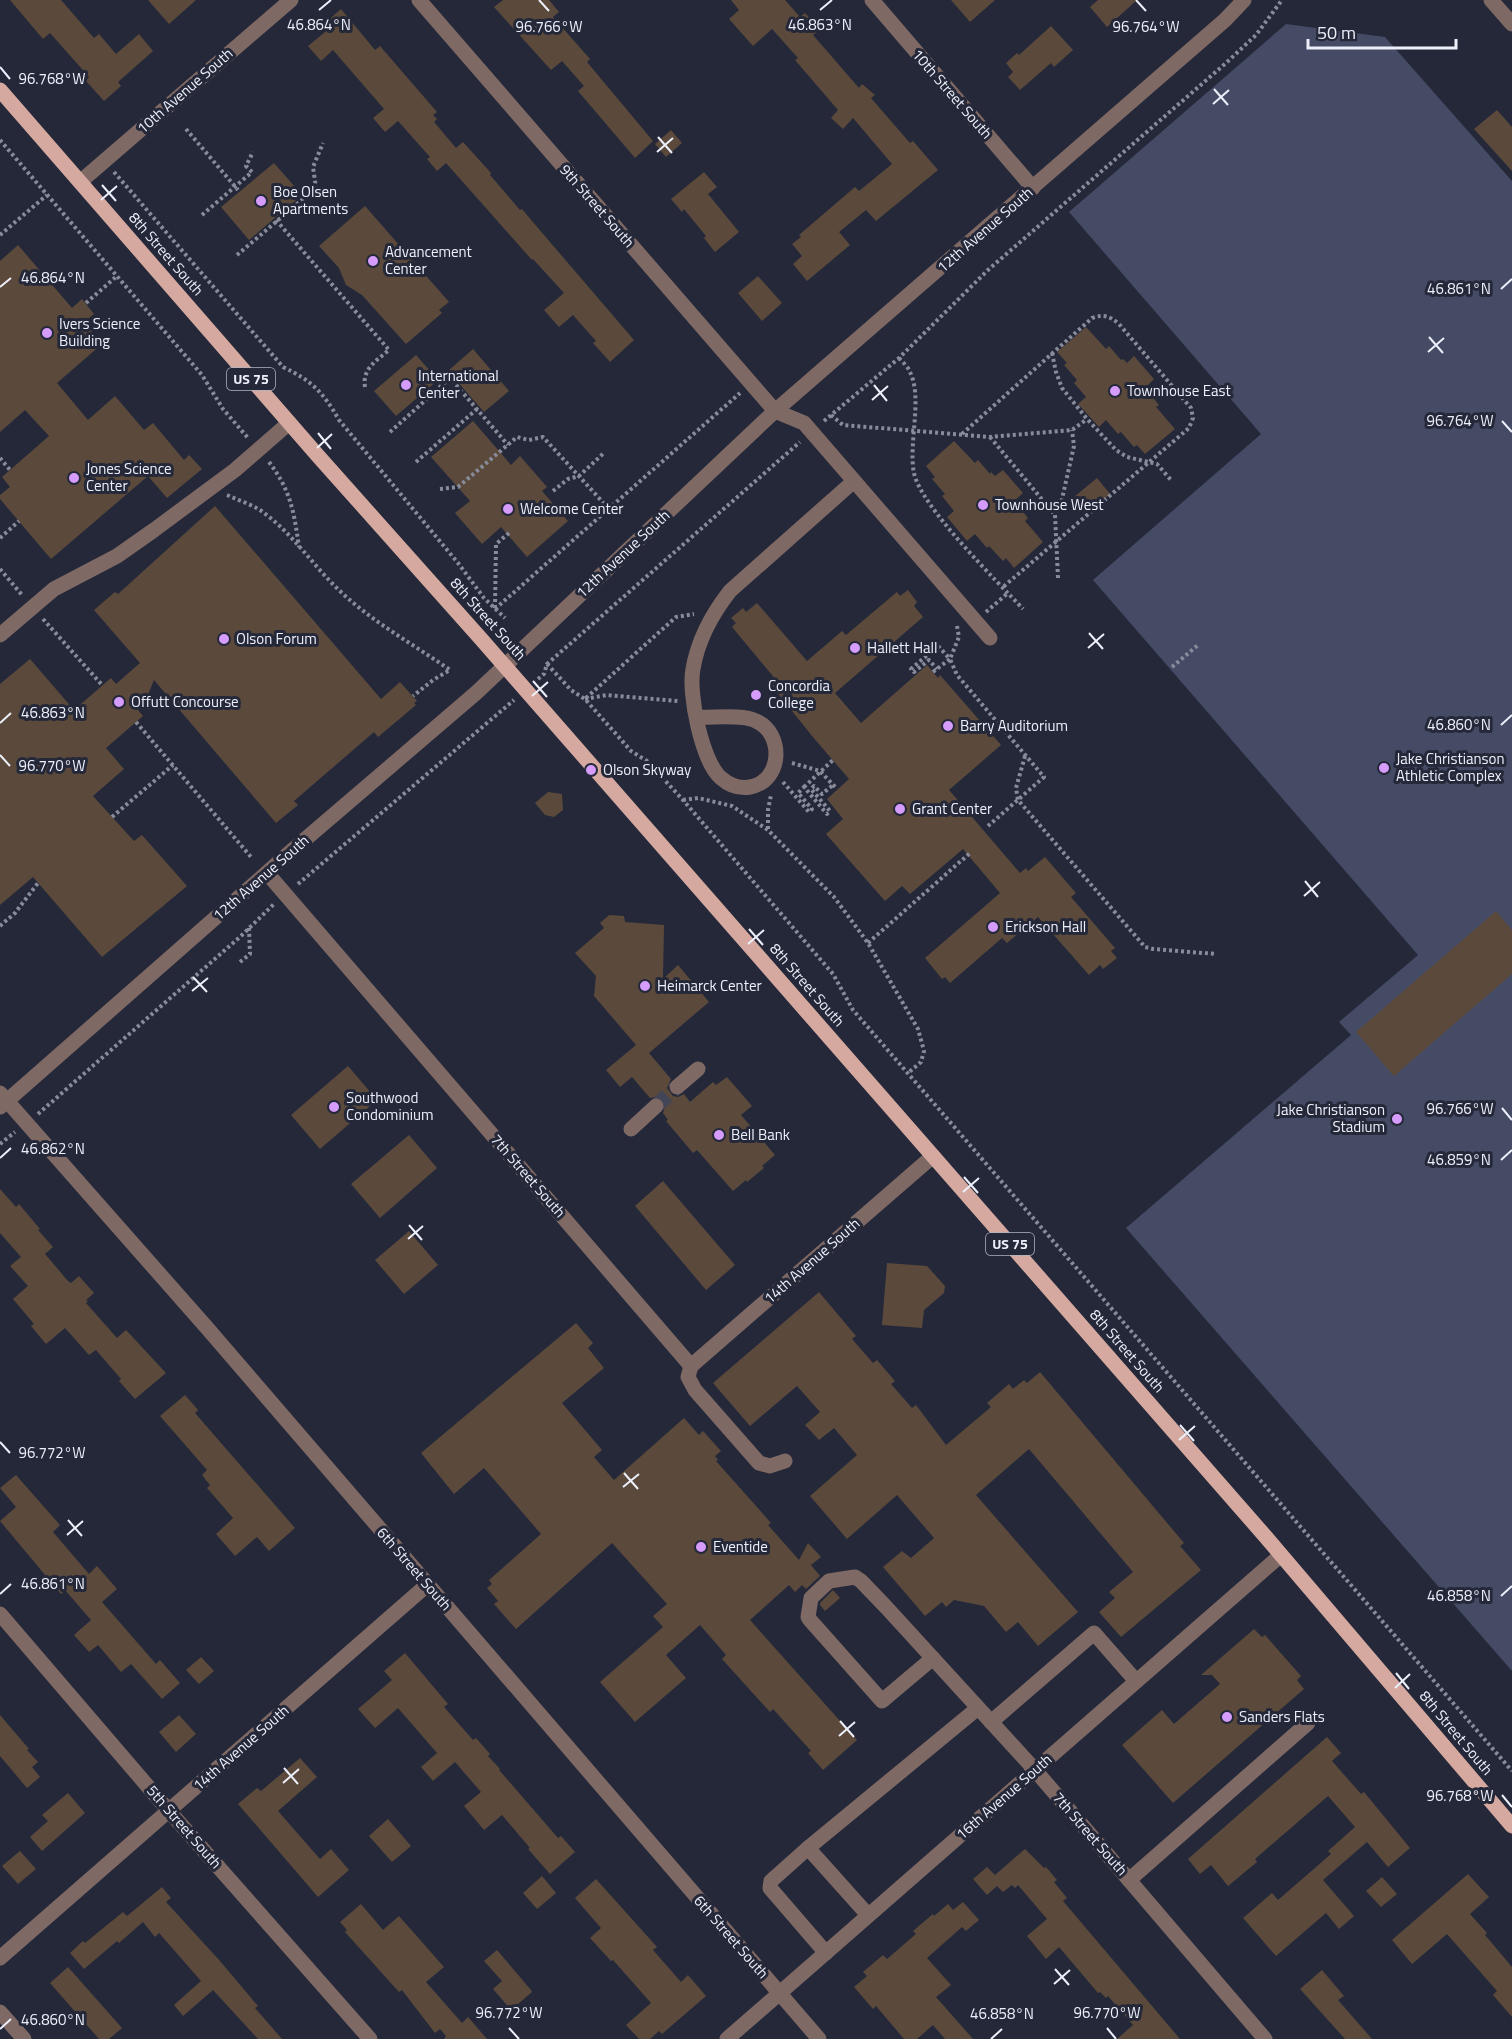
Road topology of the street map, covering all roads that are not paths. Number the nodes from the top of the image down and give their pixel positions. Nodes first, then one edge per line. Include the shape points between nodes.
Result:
1 (291, 0) edge
2 (419, 0) edge
3 (872, 0) edge
4 (1244, 0) edge
5 (1491, 0) edge
6 (1512, 24) edge
7 (0, 90) edge
8 (80, 182) junction
9 (1033, 188) junction
10 (775, 411) junction
11 (289, 423) junction
12 (854, 481) junction
13 (0, 635) edge
14 (990, 638) dead end
15 (504, 665) junction
16 (696, 717) junction
17 (267, 873) junction
18 (698, 1069) dead end
19 (677, 1087) tunnel mouth
20 (2, 1100) edge
21 (656, 1106) tunnel mouth
22 (631, 1128) dead end
23 (933, 1156) junction
24 (691, 1366) junction
25 (785, 1461) dead end
26 (1281, 1555) junction
27 (427, 1585) junction
28 (0, 1614) edge
29 (933, 1658) junction
30 (1136, 1681) junction
31 (978, 1708) junction
32 (991, 1722) junction
33 (1308, 1723) dead end
34 (1035, 1770) junction
35 (170, 1811) junction
36 (1512, 1826) edge
37 (808, 1848) junction
38 (1129, 1880) junction
39 (868, 1916) junction
40 (826, 1953) junction
41 (0, 1958) edge
42 (780, 1993) junction
43 (0, 2012) edge
44 (24, 2039) edge
45 (370, 2039) edge
46 (727, 2039) edge
47 (819, 2039) edge
48 (1265, 2039) edge

1 - 8 street, 10th Avenue South
2 - 10 street, 9th Street South
3 - 9 street, 10th Street South
4 - 9 street, 12th Avenue South
5 - 6 street
7 - 8 main road, 8th Street South / US 75
8 - 11 main road, 8th Street South / US 75
9 - 10 street, 12th Avenue South
10 - 12 street via 804,423
10 - 15 street, 12th Avenue South
11 - 13 street via 235,470 143,539 60,585
11 - 15 main road, 8th Street South / US 75
12 - 14 street
12 - 16 street via 730,591 714,610 698,645 692,671
15 - 17 street, 12th Avenue South
15 - 23 main road, 8th Street South / US 75
16 - 16 street via 705,749 719,776 734,787 751,787 766,779 776,765 777,753 769,730 755,720
17 - 20 street, 12th Avenue South
17 - 24 street, 7th Street South
18 - 19 street
20 - 27 street, 6th Street South via 200,1320
21 - 22 street
23 - 24 street, 14th Avenue South
23 - 26 main road, 8th Street South / US 75
24 - 25 street, 7th Street South via 688,1377 695,1390 759,1463 770,1466
26 - 30 street, 16th Avenue South
26 - 36 main road, 8th Street South / US 75
27 - 35 street, 14th Avenue South
27 - 42 street, 6th Street South
28 - 35 street, 5th Street South
29 - 29 street, 7th Street South via 855,1577 829,1581 811,1598 808,1617 882,1701
29 - 31 street, 7th Street South
30 - 32 street via 1094,1633
30 - 34 street, 16th Avenue South
31 - 32 street, 7th Street South
31 - 37 street
32 - 34 street, 7th Street South
33 - 38 street
34 - 38 street, 7th Street South
34 - 39 street, 16th Avenue South
35 - 41 street, 14th Avenue South
35 - 45 street, 5th Street South
37 - 39 street
37 - 40 street via 771,1881 770,1888
38 - 48 street, 7th Street South
39 - 40 street, 16th Avenue South
40 - 42 street, 16th Avenue South
42 - 46 street, 16th Avenue South
42 - 47 street, 6th Street South
43 - 44 street

